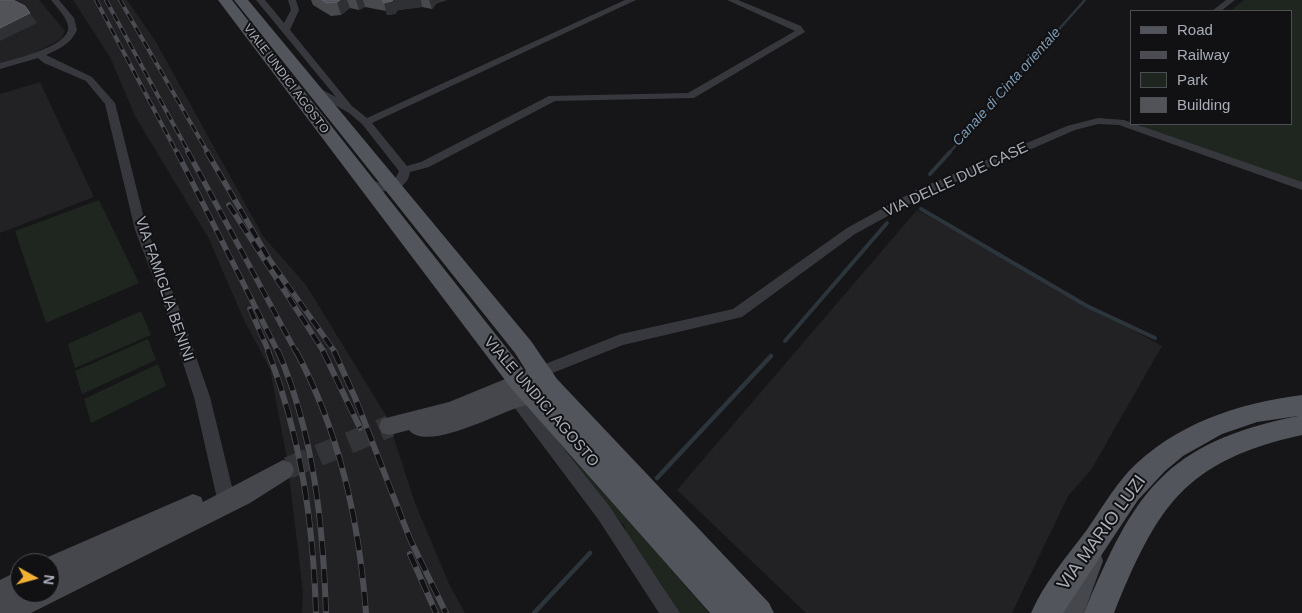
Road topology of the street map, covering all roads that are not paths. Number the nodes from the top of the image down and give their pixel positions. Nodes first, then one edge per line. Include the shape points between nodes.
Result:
1 (55, 0) edge
2 (225, 0) edge
3 (241, 0) edge
4 (260, 0) edge
5 (292, 0) edge
6 (632, 0) edge
7 (731, 0) edge
8 (1231, 0) edge
9 (1217, 10) edge
10 (285, 30) junction
11 (39, 54) junction
12 (0, 66) edge
13 (312, 87) junction
14 (353, 111) junction
15 (366, 122) junction
16 (1130, 124) edge
17 (1134, 125) edge
18 (399, 178) junction
19 (364, 182) junction
20 (1302, 186) edge
21 (523, 387) junction
22 (1302, 405) edge
23 (391, 425) tunnel mouth
24 (1302, 425) edge
25 (286, 469) tunnel mouth
26 (226, 497) junction
27 (1102, 532) junction
28 (1121, 559) junction
29 (60, 564) edge
30 (60, 585) edge
31 (24, 603) edge
32 (4, 613) edge
33 (670, 613) edge
34 (730, 613) edge
35 (758, 613) edge
36 (1046, 613) edge
37 (1071, 613) edge
38 (1099, 613) edge
39 (1105, 613) edge

1 - 11 street via 71,23 72,34 60,45
2 - 19 main road, VIALE UNDICI AGOSTO
3 - 13 main road, VIALE UNDICI AGOSTO
4 - 10 street
5 - 10 street via 295,10
6 - 15 street
7 - 18 street via 798,28 800,32 690,96 553,98
8 - 9 street
10 - 14 street
11 - 12 street
11 - 26 street, VIA FAMIGLIA BENINI via 89,79 110,103 141,230 202,397
13 - 14 street, VIALE UNDICI AGOSTO
13 - 18 main road, VIALE UNDICI AGOSTO
14 - 15 street, VIALE UNDICI AGOSTO
15 - 18 street, VIALE UNDICI AGOSTO
16 - 21 street, VIA DELLE DUE CASE via 1098,121 1047,137 1007,158 922,192 851,231 737,313 629,338
17 - 20 street, VIA DELLE DUE CASE
18 - 19 street via 380,188
18 - 21 main road, VIALE UNDICI AGOSTO via 523,347
19 - 21 main road, VIALE UNDICI AGOSTO
21 - 23 main road via 469,420 451,425
21 - 33 street
21 - 34 main road, VIALE UNDICI AGOSTO
21 - 35 main road, VIALE UNDICI AGOSTO via 556,393
22 - 27 main road, VIA MARIO LUZI via 1236,418 1192,436 1138,480
24 - 28 main road, VIA MARIO LUZI via 1243,440 1218,450 1188,469 1148,514
25 - 26 main road via 253,490
26 - 29 main road
26 - 30 main road
27 - 36 main road, VIA MARIO LUZI
27 - 37 main road
28 - 38 main road, VIA MARIO LUZI
28 - 39 main road
31 - 32 main road

